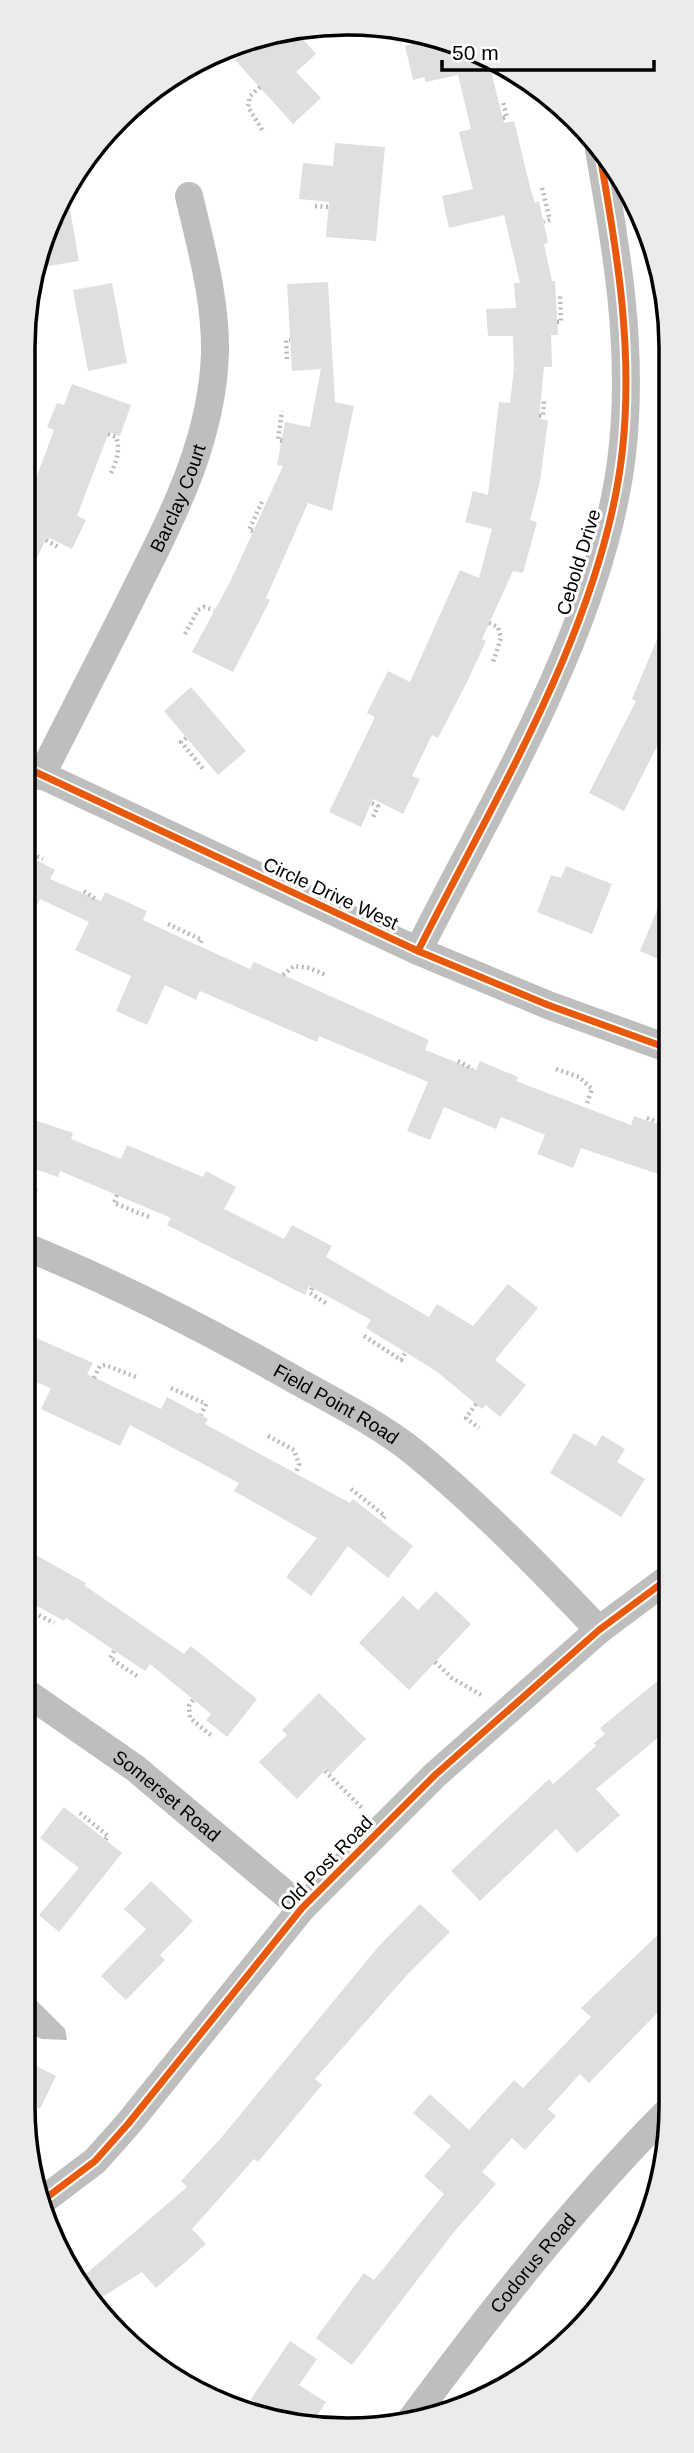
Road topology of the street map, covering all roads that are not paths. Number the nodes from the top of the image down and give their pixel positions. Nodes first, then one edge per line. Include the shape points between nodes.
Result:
1 (602, 168) edge
2 (189, 196) dead end
3 (35, 770) edge
4 (35, 772) edge
5 (418, 951) junction
6 (659, 1045) edge
7 (35, 1251) edge
8 (659, 1585) edge
9 (599, 1630) junction
10 (35, 1696) edge
11 (302, 1908) junction
12 (658, 2121) edge
13 (49, 2195) edge
14 (419, 2409) edge

1 - 5 street, Cebold Drive via 621,274 626,355 622,454 612,506 594,578 553,684
2 - 3 street, Barclay Court via 209,284 215,350 201,442 177,508
4 - 5 street, Circle Drive West
5 - 6 street, Circle Drive West
7 - 9 street, Field Point Road via 118,1285 222,1338 413,1451 488,1516
8 - 9 street, Old Post Road
9 - 11 street, Old Post Road via 435,1775
10 - 11 street, Somerset Road via 135,1768
11 - 13 street, Old Post Road via 95,2161
12 - 14 street, Codorus Road via 598,2183 479,2327

